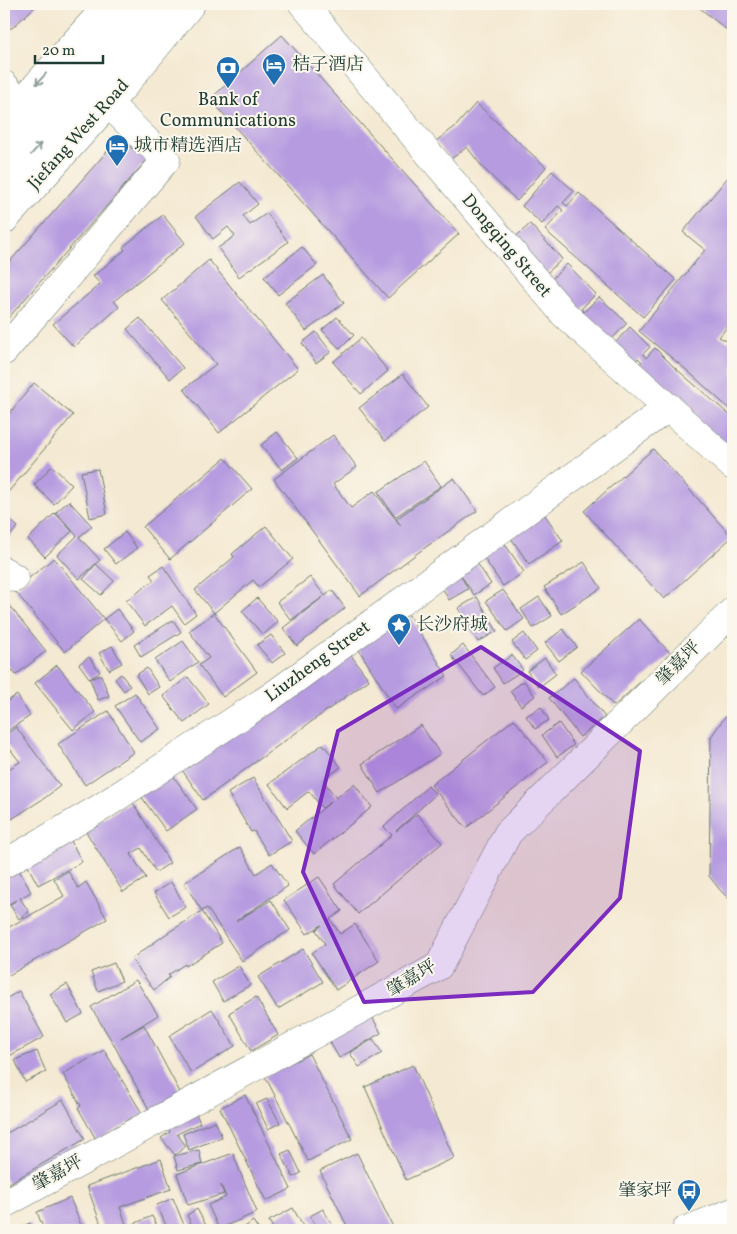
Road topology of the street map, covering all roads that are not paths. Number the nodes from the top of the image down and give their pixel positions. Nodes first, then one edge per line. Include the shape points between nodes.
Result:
1 (108, 4) edge
2 (135, 4) edge
3 (165, 4) edge
4 (191, 4) edge
5 (303, 4) edge
6 (97, 64) junction
7 (9, 103) edge
8 (108, 104) junction
9 (4, 155) edge
10 (4, 186) edge
11 (4, 220) edge
12 (4, 351) edge
13 (669, 407) junction
14 (733, 466) edge
15 (733, 610) edge
16 (4, 864) edge
17 (4, 1204) edge
18 (733, 1212) edge
19 (686, 1230) edge

1 -> 7 street
2 - 6 street, Jiefang West Road
3 - 6 street, Jiefang West Road
4 - 8 street, Jiefang West Road
5 - 13 street, Dongqing Street via 564,314
6 - 9 street, Jiefang West Road
10 -> 6 street, Jiefang West Road
8 - 11 street, Jiefang West Road
8 - 12 street via 166,160
13 - 14 street, Dongqing Street
13 - 16 street, Liuzheng Street via 272,696 100,808
15 - 17 street, 肇嘉坪 via 508,833 439,966
18 - 19 street

